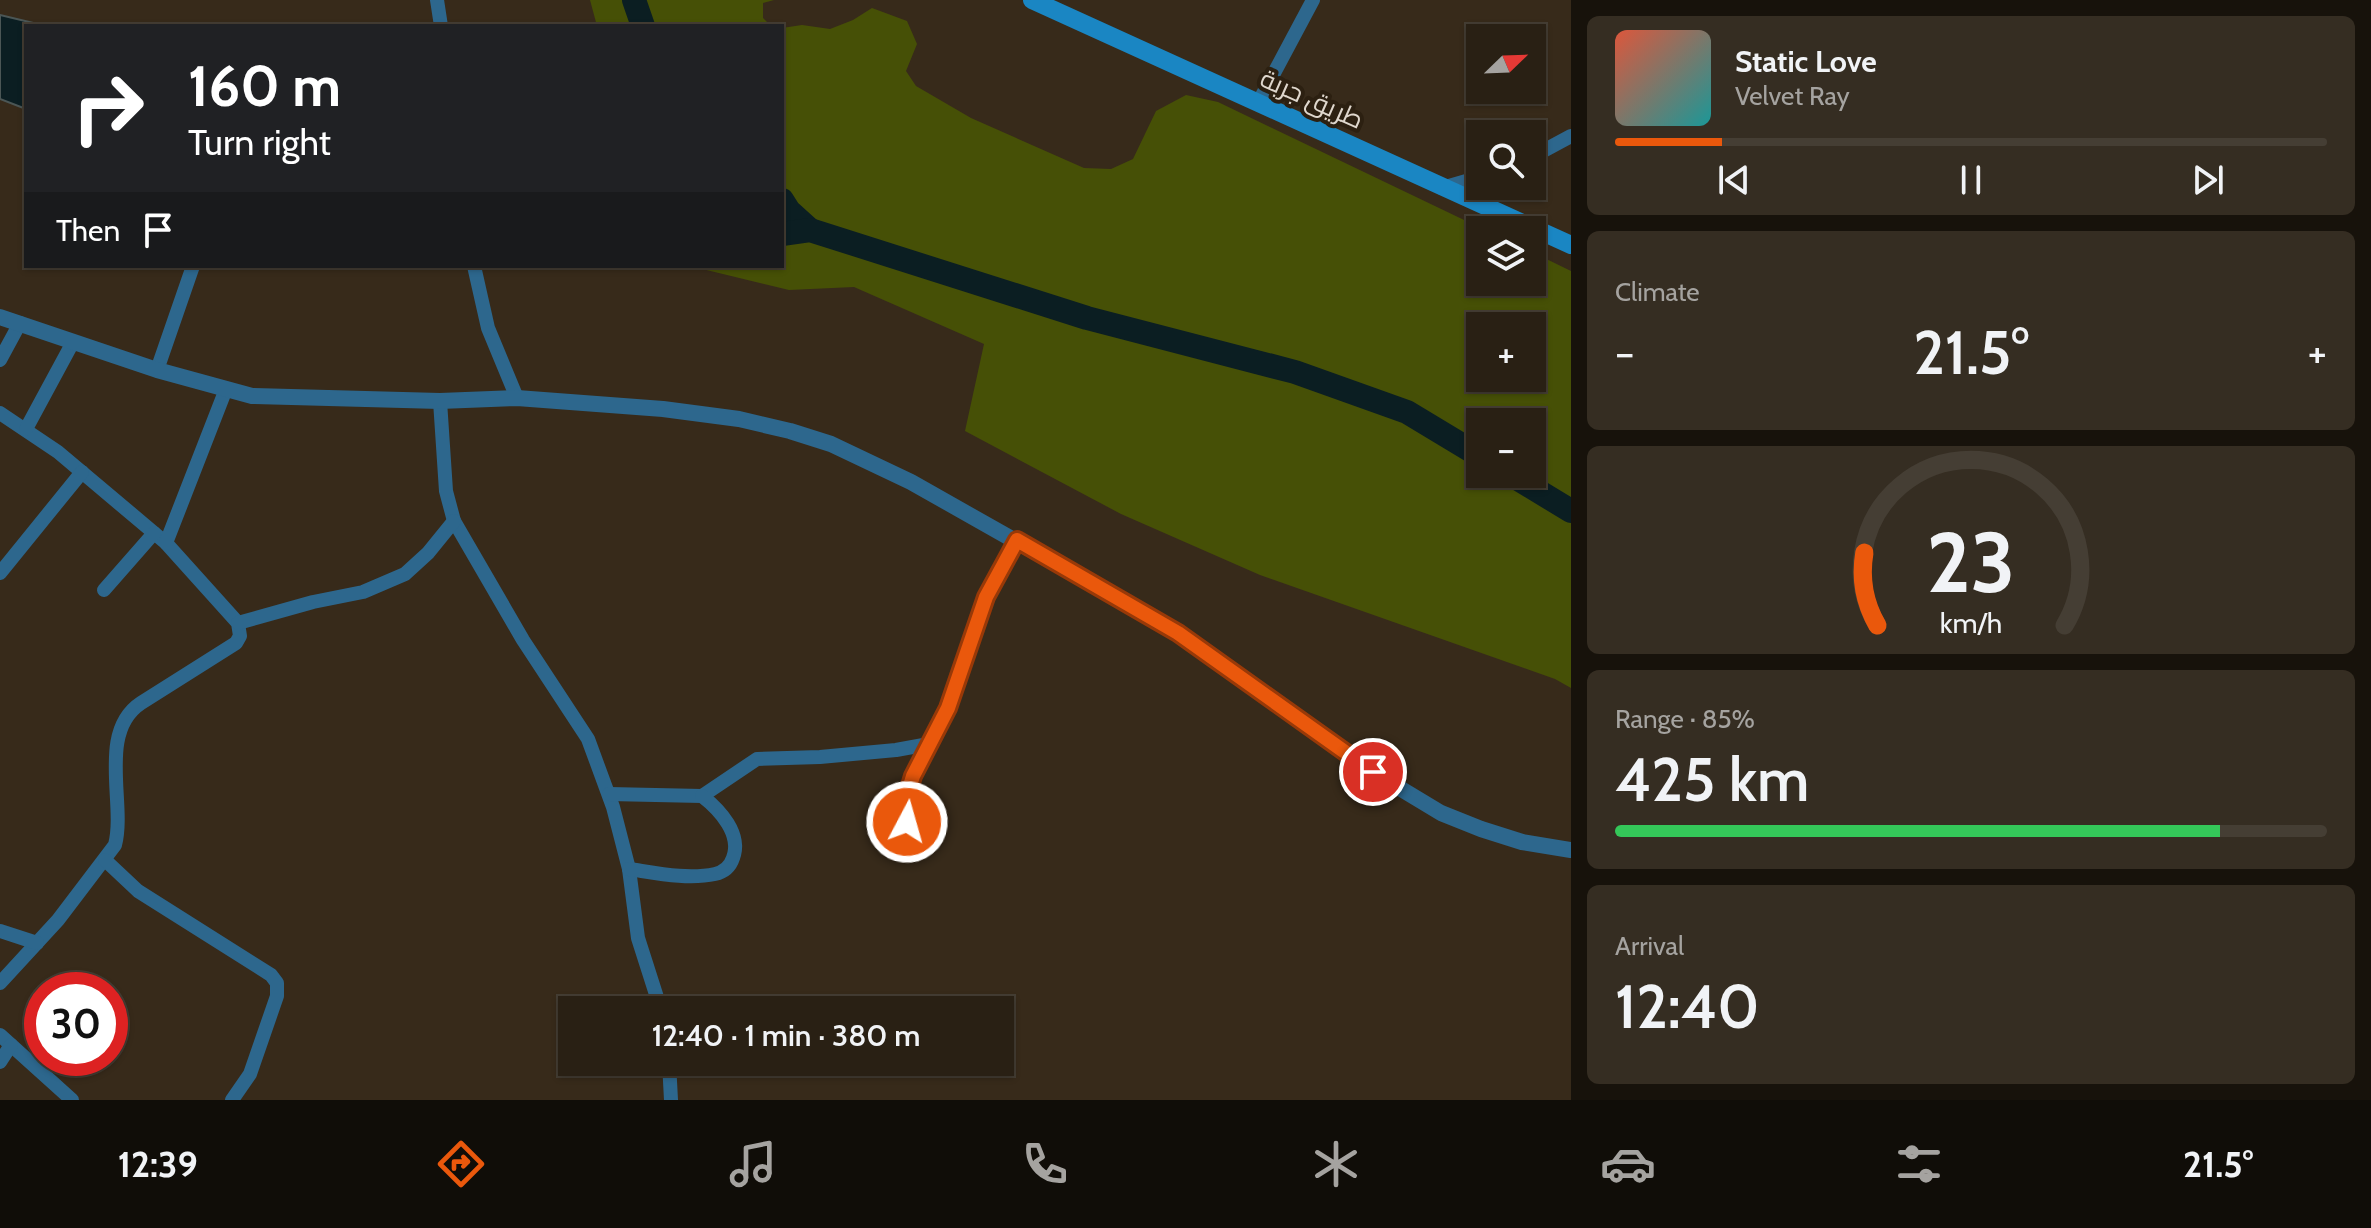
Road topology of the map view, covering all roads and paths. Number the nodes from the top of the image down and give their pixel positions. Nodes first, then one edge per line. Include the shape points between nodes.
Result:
1 (437, 0) edge
2 (1032, 0) edge
3 (1313, 0) edge
4 (441, 24) edge
5 (1258, 103) junction
6 (1571, 136) edge
7 (1546, 149) edge
8 (1466, 181) edge
9 (1442, 189) junction
10 (1571, 245) edge
11 (192, 268) edge
12 (474, 268) edge
13 (0, 317) edge
14 (20, 323) junction
15 (73, 342) junction
16 (0, 360) edge
17 (157, 370) junction
18 (226, 389) junction
19 (517, 398) junction
20 (440, 401) junction
21 (0, 413) edge
22 (26, 429) junction
23 (82, 472) junction
24 (454, 521) junction
25 (154, 533) junction
26 (1017, 540) junction
27 (166, 543) junction
28 (0, 573) edge
29 (104, 590) dead end
30 (238, 623) junction
31 (929, 744) junction
32 (609, 794) junction
33 (702, 796) junction
34 (903, 830) dead end
35 (1571, 850) edge
36 (105, 860) junction
37 (629, 869) junction
38 (0, 931) edge
39 (37, 943) junction
40 (0, 983) edge
41 (657, 996) edge
42 (6, 1040) edge
43 (0, 1062) edge
44 (670, 1076) edge
45 (72, 1100) edge
46 (232, 1100) edge
47 (671, 1100) edge

1 - 4 street
2 - 5 main road, طريق جربة
3 - 5 street
5 - 9 main road, طريق جربة
6 - 7 street
8 - 9 street
9 - 10 main road, طريق جربة
11 - 17 street
12 - 19 street via 488,328
13 - 14 street
14 - 15 street
14 - 16 street
15 - 17 street
15 - 22 street
17 - 18 street
18 - 20 street via 285,398
18 - 27 street
19 - 20 street
19 - 26 street via 663,409 790,431 864,458
20 - 24 street via 446,491
21 - 22 street
22 - 23 street
23 - 25 street
23 - 28 street
24 - 30 street via 405,574 363,592
24 - 32 street via 588,739
25 - 27 street
25 - 29 street
26 - 31 street via 986,597 956,688
26 - 35 street via 1178,633 1373,772 1441,813 1522,842
27 - 30 street
30 - 36 street via 236,643 135,706 125,721 114,761 118,832
31 - 33 street via 757,759
31 - 34 street via 906,799
32 - 33 street
32 - 37 street
33 - 37 street via 733,833 734,856 725,870 699,875
36 - 39 street
36 - 46 street via 138,891 250,960 277,983 250,1074
37 - 41 street via 638,938
38 - 39 street
39 - 40 street
42 - 43 street
42 - 45 street
44 - 47 street

